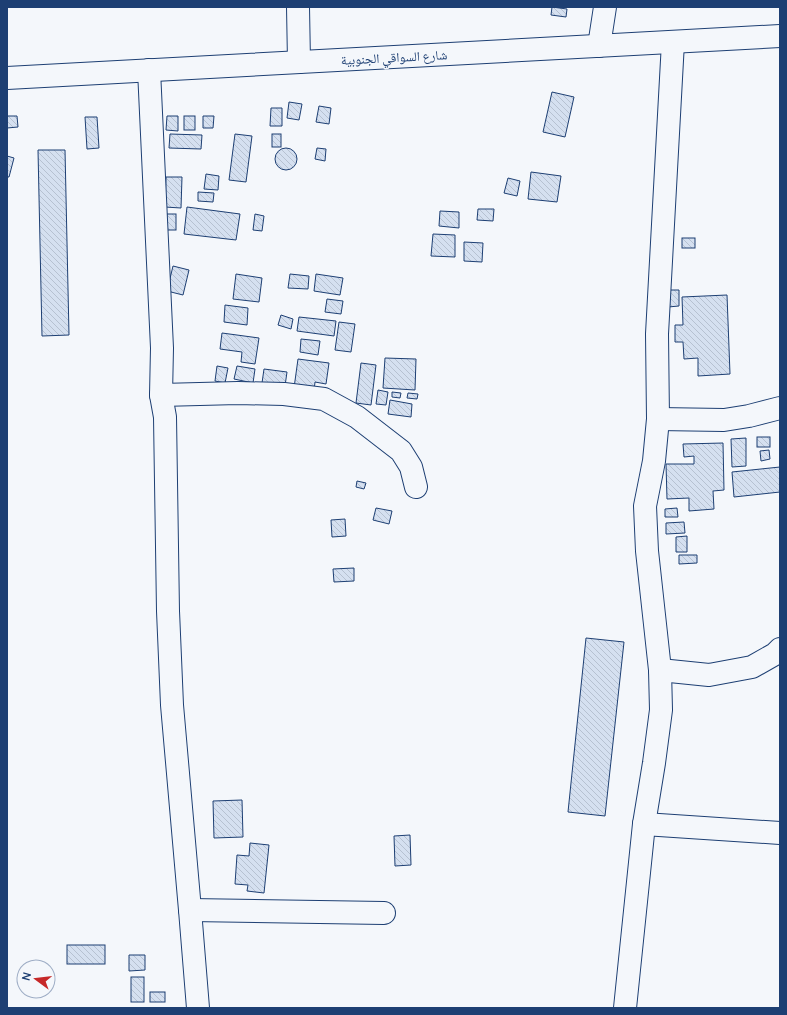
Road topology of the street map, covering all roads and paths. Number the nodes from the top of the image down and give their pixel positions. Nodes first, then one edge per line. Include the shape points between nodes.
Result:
1 (298, 7) edge
2 (605, 7) edge
3 (780, 36) edge
4 (673, 42) junction
5 (599, 46) junction
6 (299, 62) junction
7 (149, 70) junction
8 (7, 78) edge
9 (161, 395) junction
10 (780, 408) edge
11 (658, 419) junction
12 (416, 487) dead end
13 (780, 649) edge
14 (660, 670) junction
15 (644, 824) junction
16 (780, 833) edge
17 (190, 910) junction
18 (384, 913) dead end
19 (198, 1008) edge
20 (625, 1008) edge

1 - 6 street
2 - 5 street
3 - 4 street, شارع السواقي الجنوبية
4 - 5 street, شارع السواقي الجنوبية
4 - 11 street via 657,334
5 - 6 street, شارع السواقي الجنوبية
6 - 7 street, شارع السواقي الجنوبية
7 - 8 street, شارع السواقي الجنوبية
7 - 9 street via 162,348
9 - 12 street via 284,394 324,399 357,418 401,451 411,467
9 - 17 street via 165,417 172,705
10 - 11 street via 724,420
11 - 14 street via 654,461 645,506 647,550
13 - 14 street via 752,667 709,675
14 - 15 street via 661,710
15 - 16 street
15 - 20 street
17 - 18 street
17 - 19 street

